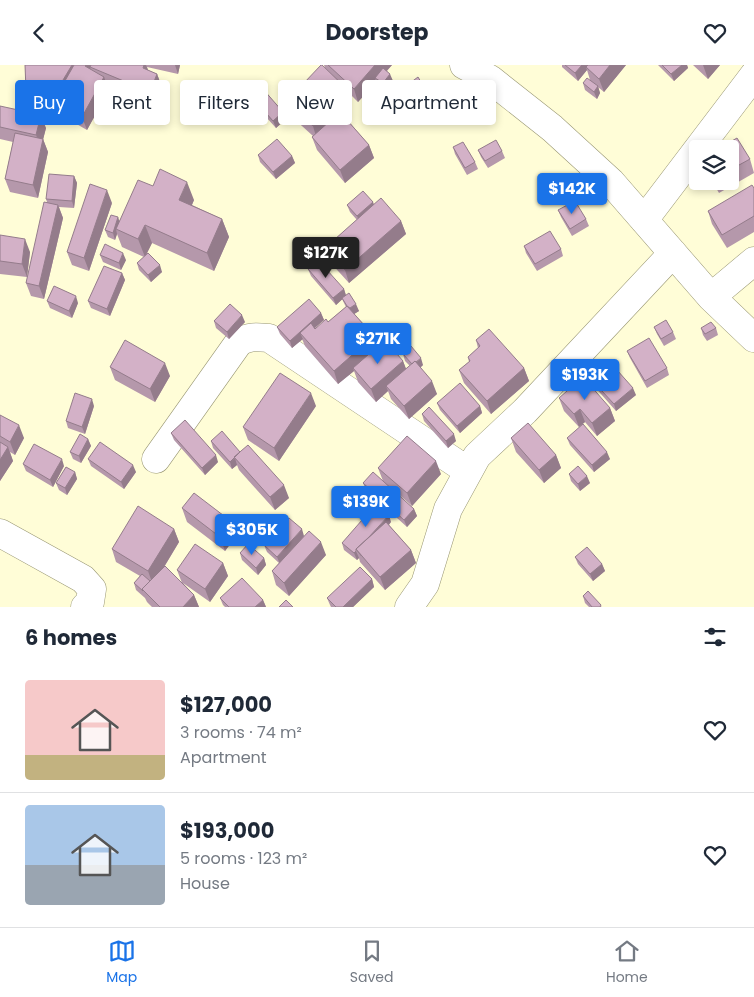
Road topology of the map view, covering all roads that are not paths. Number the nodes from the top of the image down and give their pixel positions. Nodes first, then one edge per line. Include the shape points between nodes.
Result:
1 (464, 65) edge
2 (754, 75) edge
3 (644, 220) junction
4 (673, 253) junction
5 (754, 261) edge
6 (711, 297) junction
7 (754, 338) edge
8 (156, 459) dead end
9 (468, 471) junction
10 (0, 533) edge
11 (85, 607) edge
12 (409, 607) edge

1 - 3 street via 490,79 552,128 610,182
2 - 3 street
3 - 4 street
4 - 6 street
4 - 9 street via 525,411 477,456
5 - 6 street
6 - 7 street
8 - 9 street via 239,342 249,337 269,337
9 - 12 street via 448,509 425,584
10 - 11 street via 83,579 92,589 90,602

